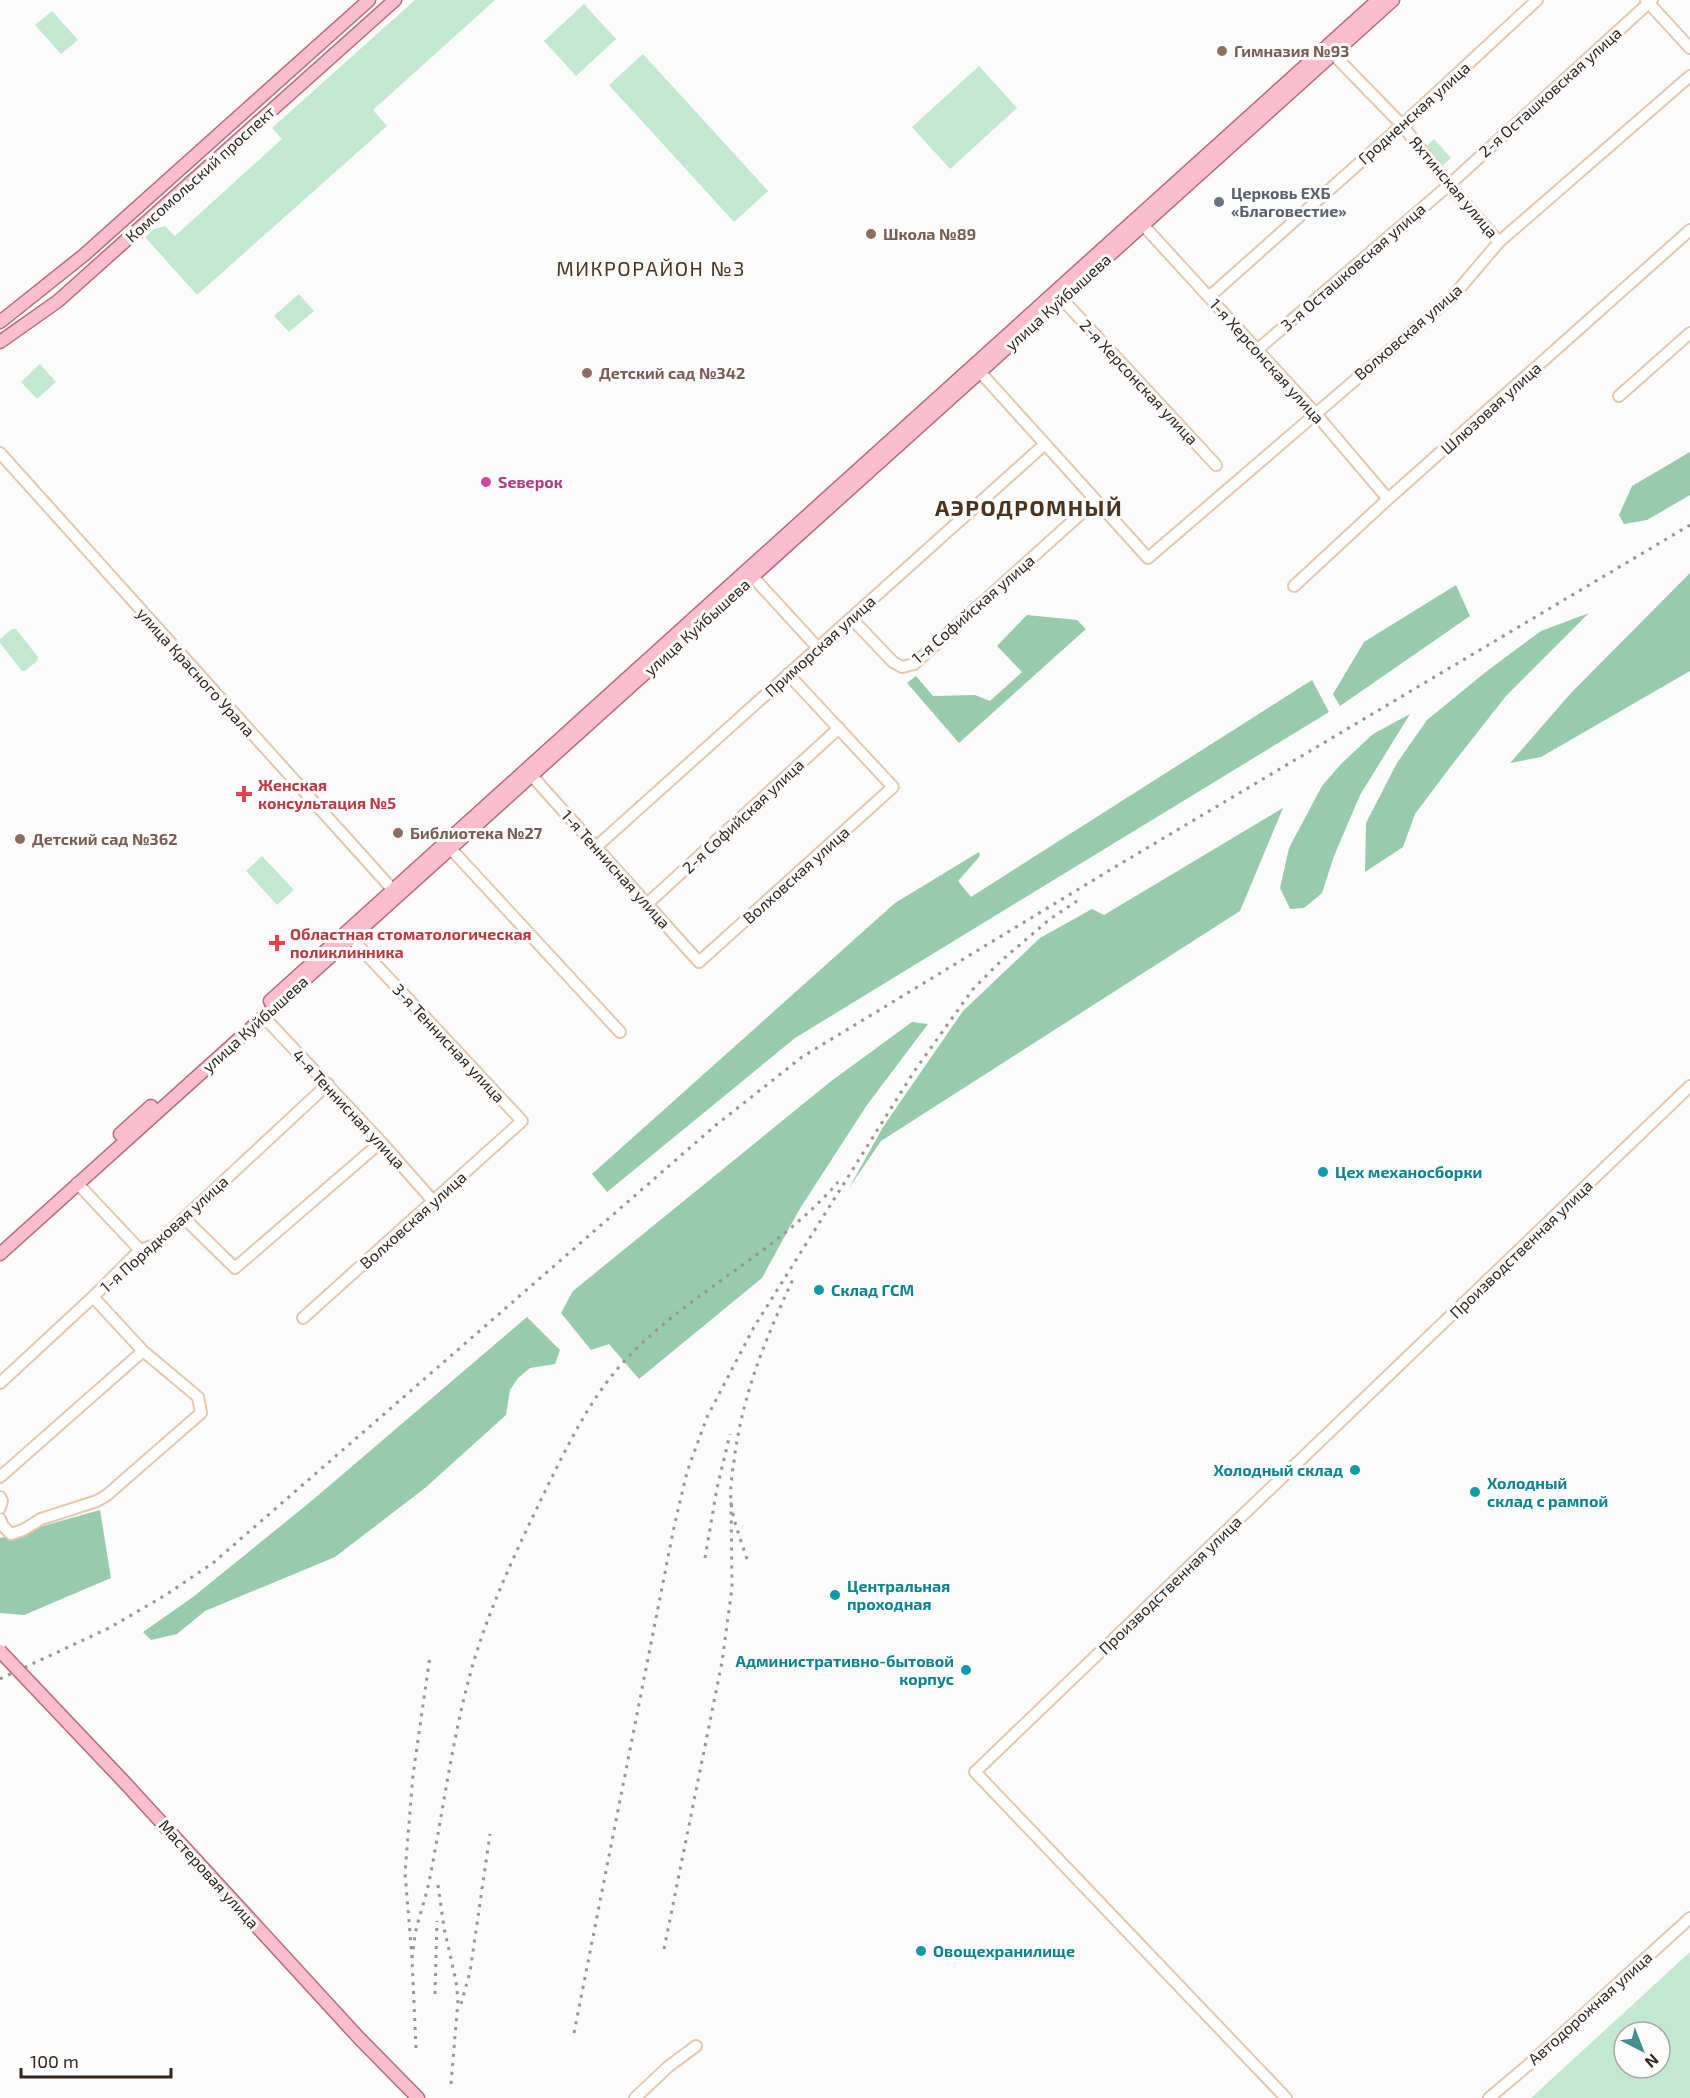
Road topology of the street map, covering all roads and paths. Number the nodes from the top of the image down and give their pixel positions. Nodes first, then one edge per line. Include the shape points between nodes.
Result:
1 (369, 0) edge
2 (395, 0) edge
3 (1377, 0) edge
4 (1393, 0) edge
5 (1538, 0) edge
6 (1649, 1) edge
7 (1690, 48) edge
8 (1330, 50) junction
9 (1690, 76) edge
10 (1402, 125) junction
11 (1449, 185) junction
12 (1140, 221) junction
13 (1690, 230) edge
14 (1500, 242) junction
15 (1058, 295) junction
16 (1209, 297) junction
17 (0, 322) edge
18 (1690, 333) edge
19 (0, 342) edge
20 (1257, 350) junction
21 (977, 369) junction
22 (1619, 396) dead end
23 (1315, 413) junction
24 (1045, 444) junction
25 (0, 453) edge
26 (1216, 465) dead end
27 (1388, 499) junction
28 (1095, 501) junction
29 (750, 573) junction
30 (1294, 586) dead end
31 (851, 618) junction
32 (818, 648) junction
33 (788, 674) junction
34 (839, 728) junction
35 (529, 773) junction
36 (596, 847) junction
37 (451, 849) junction
38 (395, 894) junction
39 (647, 904) junction
40 (352, 939) junction
41 (699, 962) joint
42 (261, 1014) junction
43 (620, 1032) dead end
44 (328, 1084) junction
45 (1690, 1086) edge
46 (522, 1121) joint
47 (381, 1142) junction
48 (74, 1180) junction
49 (434, 1202) junction
50 (184, 1218) junction
51 (0, 1242) edge
52 (140, 1250) junction
53 (0, 1254) edge
54 (93, 1297) junction
55 (303, 1318) dead end
56 (143, 1351) junction
57 (0, 1383) edge
58 (0, 1477) edge
59 (0, 1497) edge
60 (0, 1508) edge
61 (0, 1519) edge
62 (0, 1651) edge
63 (1690, 1917) edge
64 (696, 2046) dead end
65 (418, 2098) edge
66 (635, 2098) edge
67 (1286, 2098) edge
68 (1489, 2098) edge

1 - 17 main road, Комсомольский проспект via 84,255
2 - 19 main road, Комсомольский проспект via 58,301
3 - 8 main road, улица Куйбышева
4 - 8 main road, улица Куйбышева
5 - 10 street, Гродненская улица
6 - 7 street
6 - 11 street, 2-я Осташковская улица
8 - 10 street, Яхтинская улица
8 - 12 main road, улица Куйбышева
9 - 14 street, Волховская улица
10 - 11 street, Яхтинская улица
10 - 16 street, Гродненская улица
11 - 14 street, Яхтинская улица
11 - 20 street, 3-я Осташковская улица
12 - 15 main road, улица Куйбышева
12 - 16 street, 1-я Херсонская улица
13 - 27 street, Шлюзовая улица
14 - 23 street, Волховская улица via 1454,295
15 - 21 main road, улица Куйбышева
15 - 26 street, 2-я Херсонская улица
16 - 20 street, 1-я Херсонская улица
18 - 22 street
20 - 23 street, 1-я Херсонская улица
21 - 24 street
21 - 29 main road, улица Куйбышева
23 - 27 street, 1-я Херсонская улица
23 - 28 street, Волховская улица via 1148,558
24 - 28 street
24 - 31 street, Приморская улица
25 - 38 street, улица Красного Урала
27 - 30 street, Шлюзовая улица
28 - 31 street, 1-я Софийская улица via 914,664 902,667 893,662
29 - 32 street
29 - 35 main road, улица Куйбышева
31 - 32 street, Приморская улица
32 - 33 street, Приморская улица
33 - 34 street
33 - 36 street, Приморская улица
34 - 39 street, 2-я Софийская улица
34 - 41 street, Волховская улица via 893,787
35 - 36 street, 1-я Теннисная улица
35 - 37 main road, улица Куйбышева
35 - 38 main road, улица Куйбышева
36 - 39 street, 1-я Теннисная улица
37 - 38 main road, улица Куйбышева
37 - 43 street
38 - 40 main road, улица Куйбышева
38 - 42 main road, улица Куйбышева
39 - 41 street, 1-я Теннисная улица
40 - 42 main road, улица Куйбышева
40 - 46 street, 3-я Теннисная улица
42 - 44 street, 4-я Теннисная улица
42 - 48 main road, улица Куйбышева
44 - 47 street, 4-я Теннисная улица
44 - 50 street, 1-я Порядковая улица
45 - 67 street, Производственная улица via 975,1772
46 - 49 street, Волховская улица
47 - 49 street, 4-я Теннисная улица
47 - 50 street via 235,1268
48 - 51 main road, улица Куйбышева
48 - 52 street
48 - 53 main road, улица Куйбышева
49 - 55 street, Волховская улица
50 - 52 street, 1-я Порядковая улица via 155,1245
52 - 54 street, 1-я Порядковая улица
54 - 56 street
54 - 57 street, 1-я Порядковая улица
56 - 58 street
56 - 61 street via 198,1397 201,1413 107,1495 11,1534
59 - 60 street
62 - 65 main road, Мастеровая улица, bridge
63 - 68 street, Автодорожная улица
64 - 66 street

